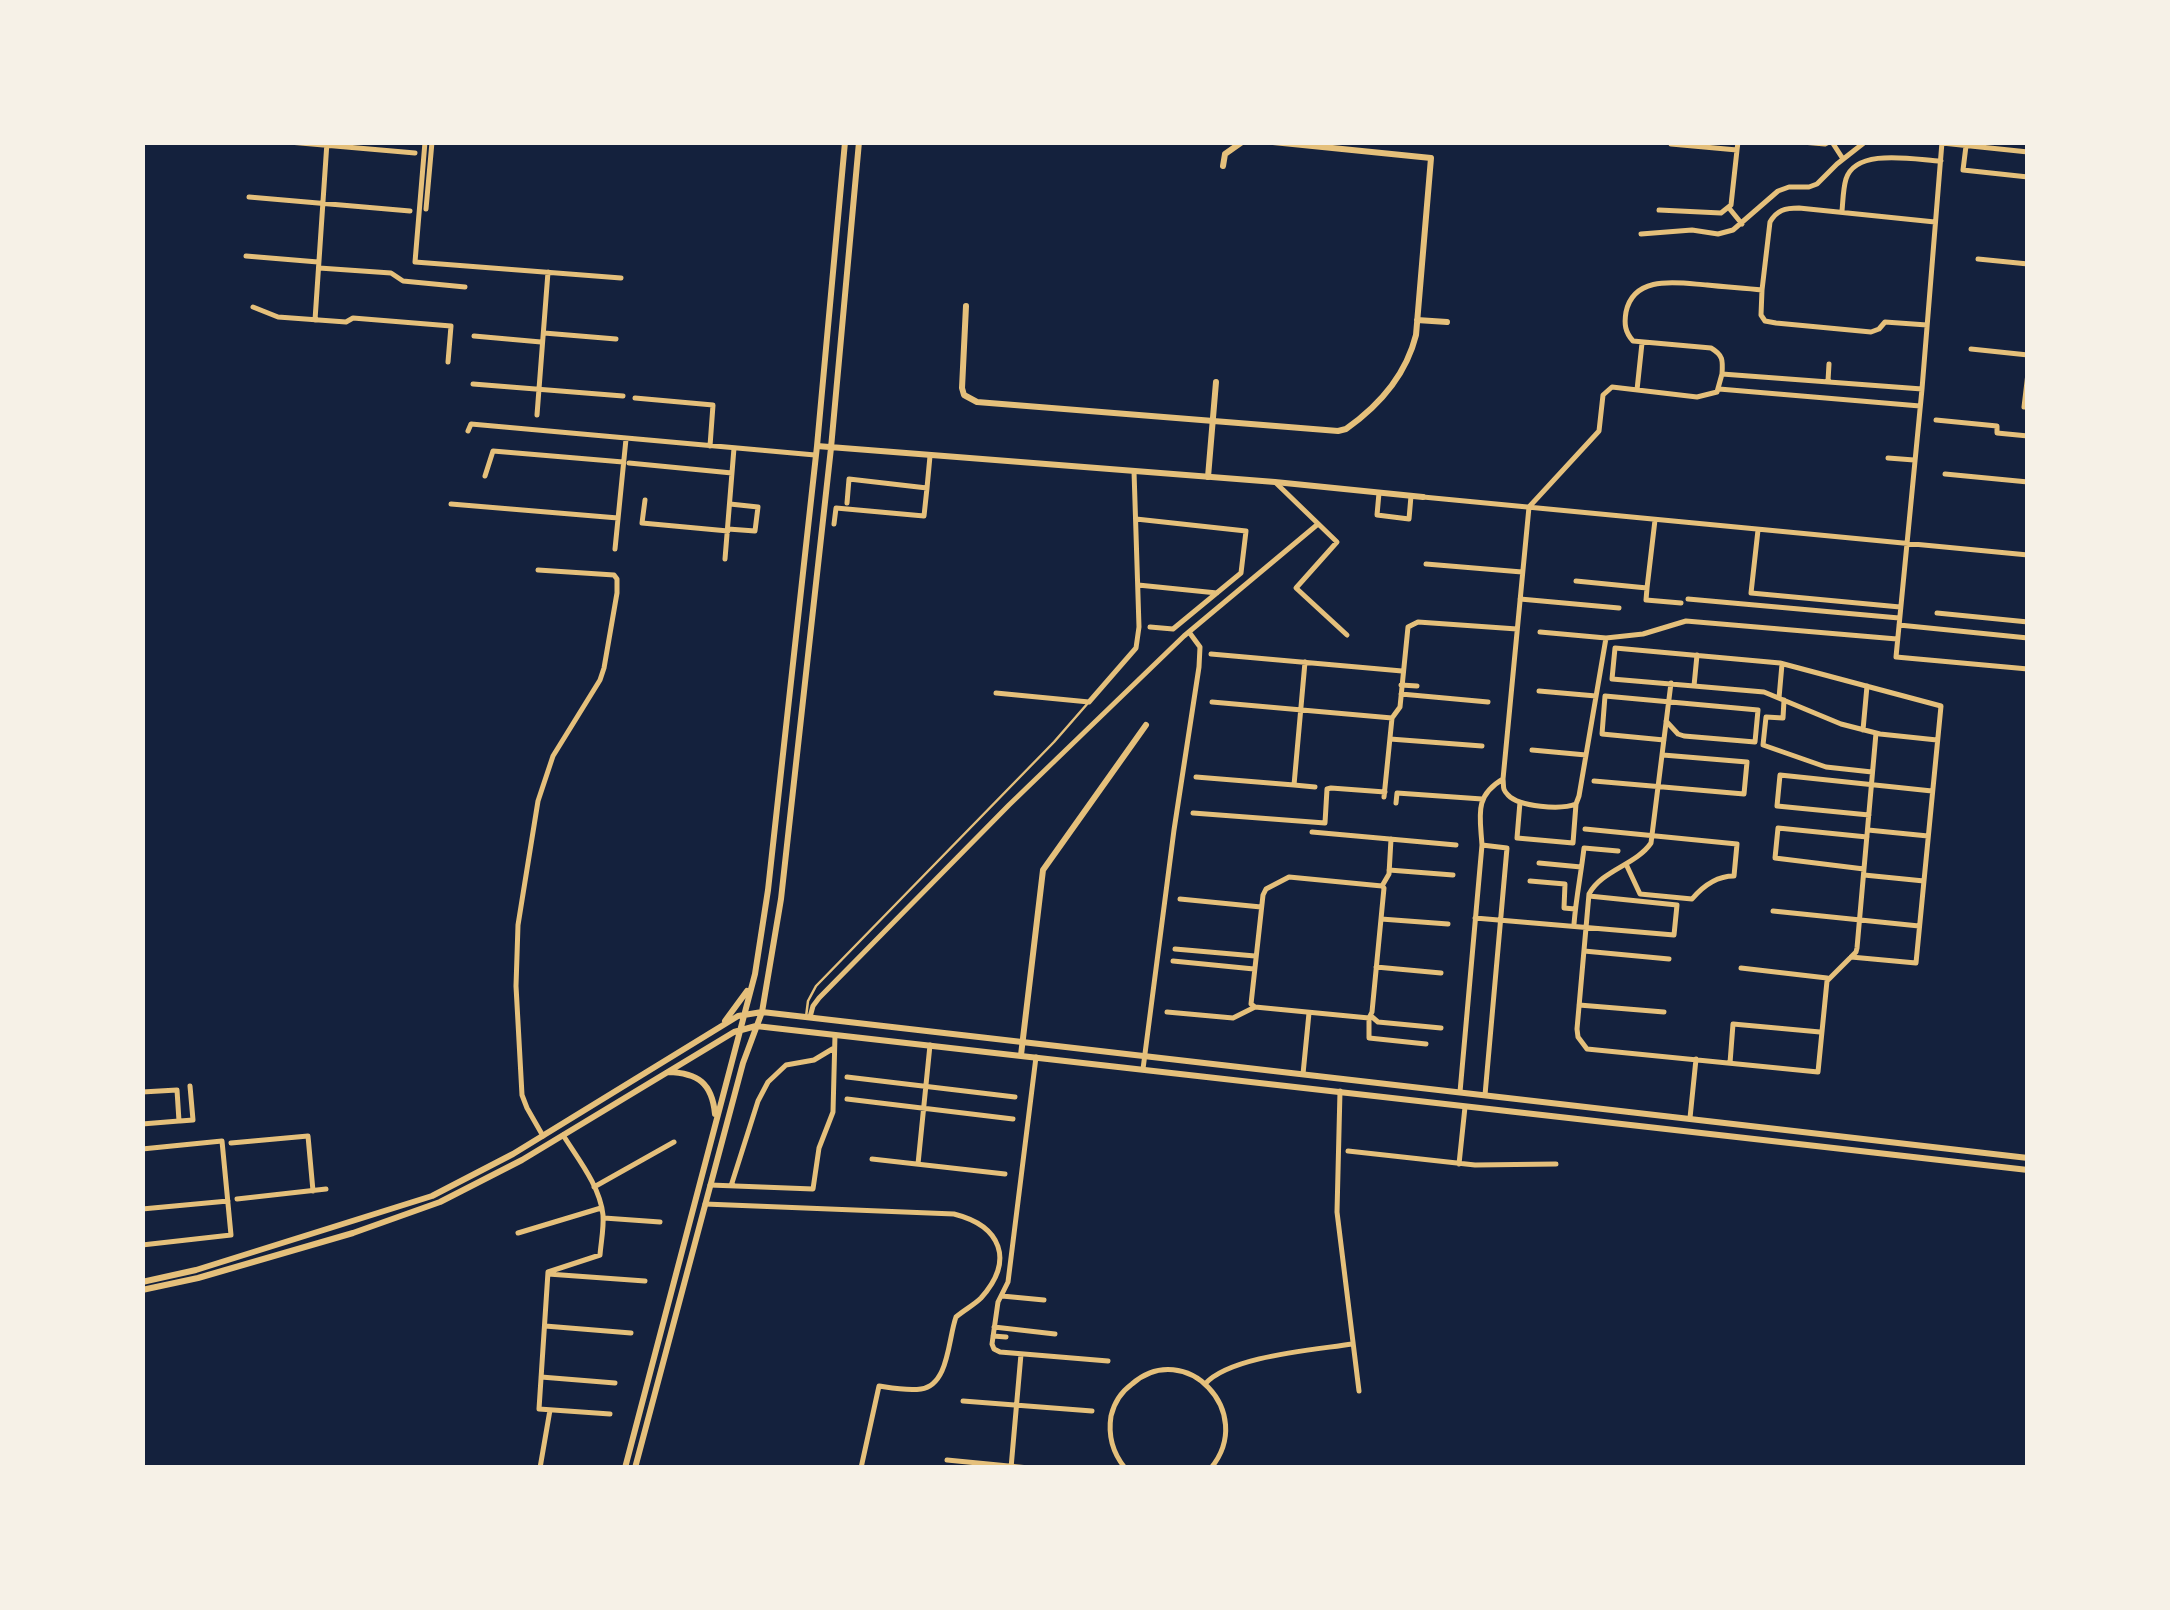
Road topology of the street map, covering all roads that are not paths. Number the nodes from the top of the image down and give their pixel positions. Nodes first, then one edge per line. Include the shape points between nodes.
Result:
1 (289, 142) edge
2 (428, 142) edge
3 (845, 142) edge
4 (860, 142) edge
5 (1242, 142) edge
6 (1273, 142) edge
7 (1802, 142) edge
8 (1831, 142) edge
9 (1865, 142) edge
10 (1942, 143) edge
11 (327, 144) edge
12 (1671, 144) edge
13 (1737, 146) edge
14 (1966, 146) junction
15 (2028, 152) edge
16 (415, 153) dead end
17 (1844, 160) junction
18 (1941, 161) junction
19 (1223, 166) dead end
20 (2028, 177) edge
21 (249, 197) dead end
22 (323, 204) junction
23 (1729, 208) junction
24 (426, 209) dead end
25 (1658, 210) dead end
26 (410, 211) dead end
27 (1842, 212) junction
28 (1936, 222) junction
29 (1742, 224) junction
30 (1641, 234) dead end
31 (246, 256) dead end
32 (1978, 259) dead end
33 (2028, 264) edge
34 (319, 266) junction
35 (548, 272) junction
36 (621, 278) dead end
37 (464, 287) dead end
38 (1762, 290) junction
39 (966, 306) dead end
40 (253, 307) dead end
41 (315, 320) junction
42 (1417, 320) junction
43 (1447, 322) dead end
44 (1927, 325) junction
45 (543, 333) junction
46 (474, 336) dead end
47 (616, 340) dead end
48 (542, 342) junction
49 (1642, 343) junction
50 (1971, 349) dead end
51 (2028, 354) edge
52 (448, 362) dead end
53 (1830, 364) dead end
54 (2028, 373) edge
55 (1722, 374) junction
56 (1216, 382) dead end
57 (1828, 382) junction
58 (473, 384) dead end
59 (539, 389) junction
60 (1719, 389) junction
61 (1922, 389) junction
62 (1637, 390) junction
63 (622, 396) dead end
64 (635, 398) dead end
65 (1920, 406) junction
66 (2028, 407) edge
67 (537, 414) dead end
68 (1936, 420) dead end
69 (1213, 421) junction
70 (468, 431) dead end
71 (2028, 436) edge
72 (626, 439) junction
73 (710, 446) junction
74 (734, 448) junction
75 (830, 448) junction
76 (816, 451) junction
77 (930, 456) junction
78 (1888, 458) dead end
79 (1914, 460) junction
80 (626, 463) junction
81 (732, 472) junction
82 (1134, 472) junction
83 (1945, 474) dead end
84 (485, 476) dead end
85 (1208, 477) junction
86 (1276, 482) junction
87 (2028, 482) edge
88 (927, 488) junction
89 (1379, 492) junction
90 (1411, 496) junction
91 (1423, 497) joint
92 (645, 500) dead end
93 (847, 503) dead end
94 (451, 504) dead end
95 (730, 504) junction
96 (1528, 507) junction
97 (618, 518) junction
98 (1136, 519) junction
99 (1655, 520) junction
100 (834, 524) dead end
101 (1318, 524) junction
102 (728, 530) junction
103 (1758, 530) junction
104 (1906, 544) junction
105 (616, 549) dead end
106 (2028, 555) edge
107 (726, 559) dead end
108 (1426, 564) dead end
109 (538, 570) dead end
110 (1522, 572) junction
111 (1576, 581) dead end
112 (1138, 584) junction
113 (1647, 588) junction
114 (1217, 592) junction
115 (1520, 599) junction
116 (1900, 606) junction
117 (1619, 608) dead end
118 (1937, 614) dead end
119 (1899, 622) junction
120 (2028, 622) edge
121 (1150, 627) dead end
122 (1517, 629) junction
123 (1188, 632) junction
124 (1540, 632) dead end
125 (1347, 635) dead end
126 (1606, 638) junction
127 (2028, 638) edge
128 (1897, 639) junction
129 (1211, 654) dead end
130 (1697, 656) junction
131 (1305, 662) junction
132 (1782, 664) junction
133 (1403, 670) junction
134 (2028, 670) edge
135 (1671, 684) junction
136 (1402, 685) junction
137 (1417, 686) dead end
138 (1694, 686) junction
139 (1867, 686) junction
140 (1539, 691) dead end
141 (996, 693) dead end
142 (1400, 694) junction
143 (1596, 696) junction
144 (1782, 699) junction
145 (1090, 702) junction
146 (1212, 702) dead end
147 (1488, 702) dead end
148 (1669, 702) junction
149 (1301, 710) junction
150 (1392, 718) junction
151 (1666, 722) junction
152 (1146, 725) dead end
153 (1863, 730) junction
154 (1876, 733) junction
155 (1390, 738) junction
156 (1664, 740) junction
157 (1938, 740) junction
158 (1482, 746) dead end
159 (1532, 750) dead end
160 (1586, 754) junction
161 (1663, 754) junction
162 (1872, 772) junction
163 (1196, 777) dead end
164 (1503, 779) junction
165 (1594, 781) dead end
166 (1294, 785) junction
167 (1872, 785) junction
168 (1314, 786) dead end
169 (1659, 787) junction
170 (1932, 791) junction
171 (1482, 799) junction
172 (1520, 802) junction
173 (1396, 803) dead end
174 (1576, 804) junction
175 (1194, 813) dead end
176 (1869, 816) junction
177 (1585, 829) dead end
178 (1312, 832) dead end
179 (1867, 834) junction
180 (1928, 836) junction
181 (1653, 837) junction
182 (1392, 839) junction
183 (1456, 844) dead end
184 (1482, 846) junction
185 (1618, 851) dead end
186 (1540, 863) dead end
187 (1626, 864) junction
188 (1582, 866) junction
189 (1389, 870) junction
190 (1864, 872) junction
191 (1454, 875) dead end
192 (1530, 881) dead end
193 (1924, 881) junction
194 (1382, 886) junction
195 (1589, 896) junction
196 (1180, 899) dead end
197 (1261, 907) junction
198 (1575, 909) junction
199 (1772, 911) dead end
200 (1381, 918) junction
201 (1476, 918) junction
202 (1501, 920) junction
203 (1860, 921) junction
204 (1448, 924) dead end
205 (1574, 926) junction
206 (1919, 926) junction
207 (1586, 927) junction
208 (1175, 949) dead end
209 (1584, 951) junction
210 (1256, 956) junction
211 (1852, 956) junction
212 (1669, 959) dead end
213 (1173, 961) dead end
214 (1376, 967) junction
215 (1741, 968) dead end
216 (1254, 969) junction
217 (1441, 973) dead end
218 (1828, 978) junction
219 (753, 982) junction
220 (1580, 1005) junction
221 (1255, 1007) junction
222 (762, 1012) junction
223 (1168, 1012) dead end
224 (1309, 1012) junction
225 (1664, 1012) dead end
226 (744, 1014) junction
227 (808, 1017) junction
228 (1370, 1017) junction
229 (756, 1026) junction
230 (1441, 1028) dead end
231 (740, 1029) junction
232 (716, 1030) junction
233 (1821, 1032) junction
234 (835, 1035) junction
235 (1023, 1042) junction
236 (1426, 1044) dead end
237 (930, 1045) junction
238 (834, 1047) junction
239 (1021, 1055) junction
240 (1036, 1056) junction
241 (1145, 1056) junction
242 (1696, 1060) junction
243 (1730, 1063) junction
244 (1143, 1069) junction
245 (667, 1072) junction
246 (1303, 1074) junction
247 (847, 1077) dead end
248 (190, 1086) dead end
249 (926, 1086) junction
250 (1302, 1087) junction
251 (142, 1092) edge
252 (1340, 1092) junction
253 (1460, 1092) junction
254 (1485, 1095) junction
255 (1015, 1096) dead end
256 (847, 1099) dead end
257 (1462, 1105) junction
258 (924, 1108) junction
259 (1484, 1108) junction
260 (1690, 1118) junction
261 (716, 1119) junction
262 (1013, 1119) dead end
263 (179, 1121) junction
264 (142, 1124) edge
265 (1688, 1130) junction
266 (563, 1135) junction
267 (543, 1136) junction
268 (674, 1142) dead end
269 (230, 1143) dead end
270 (548, 1144) junction
271 (142, 1149) edge
272 (1348, 1151) dead end
273 (2028, 1158) edge
274 (872, 1159) dead end
275 (918, 1164) junction
276 (1459, 1164) junction
277 (1556, 1164) dead end
278 (2028, 1170) edge
279 (1005, 1174) dead end
280 (710, 1185) junction
281 (731, 1186) junction
282 (594, 1188) junction
283 (326, 1190) dead end
284 (314, 1191) junction
285 (237, 1199) dead end
286 (228, 1201) junction
287 (705, 1204) junction
288 (602, 1208) junction
289 (142, 1209) edge
290 (604, 1218) junction
291 (660, 1222) dead end
292 (518, 1233) dead end
293 (142, 1245) edge
294 (548, 1274) junction
295 (645, 1280) dead end
296 (142, 1282) edge
297 (142, 1290) edge
298 (1002, 1296) junction
299 (1044, 1300) dead end
300 (545, 1326) junction
301 (994, 1327) junction
302 (631, 1333) dead end
303 (1055, 1334) dead end
304 (993, 1336) junction
305 (1006, 1337) dead end
306 (1352, 1344) junction
307 (1021, 1354) junction
308 (1108, 1362) dead end
309 (542, 1378) junction
310 (616, 1383) dead end
311 (1206, 1384) junction
312 (1359, 1391) dead end
313 (962, 1400) dead end
314 (1016, 1406) junction
315 (550, 1410) junction
316 (1092, 1411) dead end
317 (610, 1414) dead end
318 (948, 1460) dead end
319 (1011, 1467) edge
320 (540, 1468) edge
321 (625, 1468) edge
322 (636, 1468) edge
323 (861, 1468) edge
324 (1029, 1468) edge
325 (1125, 1468) edge
326 (1211, 1468) edge

1 - 11 street
2 - 24 street
2 - 35 street via 415,262
3 - 76 main road
4 - 75 main road
5 - 19 main road via 1226,154
6 - 42 main road via 1431,158
7 - 8 street
8 - 17 street
9 - 17 street
10 - 14 street
10 - 18 street
11 - 16 street
11 - 22 street
12 - 13 street
13 - 23 street
14 - 15 street
14 - 20 street via 1964,170
17 - 29 street via 1818,184 1778,192
18 - 27 street via 1865,160 1846,178
18 - 28 street
21 - 22 street
22 - 26 street
22 - 34 street
23 - 25 street
23 - 29 street
27 - 28 street
27 - 38 street via 1785,208 1774,214
28 - 44 street
29 - 30 street via 1718,234
31 - 34 street
32 - 33 street
34 - 37 street
34 - 41 street
35 - 36 street
35 - 45 street
38 - 44 street via 1761,316 1776,324 1871,332 1885,322
38 - 49 street via 1664,282 1641,289 1627,308 1625,325 1626,334
39 - 69 main road via 962,388 968,398
40 - 41 street
41 - 52 street via 451,326
42 - 43 main road
42 - 69 main road via 1399,378 1346,429
44 - 61 street
45 - 47 street
45 - 48 street
46 - 48 street
48 - 59 street
49 - 55 street via 1712,348 1723,359
49 - 62 street
50 - 51 street
53 - 57 street
54 - 66 street
55 - 57 street
55 - 60 street
56 - 69 main road
57 - 61 street
58 - 59 street
59 - 63 street
59 - 67 street
60 - 62 street via 1710,396
60 - 65 street
61 - 65 street
62 - 96 street via 1606,390 1599,431
64 - 73 street via 714,405
65 - 79 street
68 - 71 street
69 - 85 main road
70 - 72 street via 471,424
72 - 73 street
72 - 80 street
73 - 74 street
74 - 76 street
74 - 81 street
75 - 76 main road
75 - 77 main road
75 - 222 main road via 781,900
76 - 219 main road
77 - 82 main road
77 - 88 street
78 - 79 street
79 - 104 street
80 - 81 street
80 - 84 street via 493,451
80 - 97 street
81 - 95 street
82 - 85 main road
82 - 98 street
83 - 87 street
85 - 86 main road
86 - 89 main road
86 - 101 street
88 - 93 street via 849,479
88 - 100 street via 924,516 836,508
89 - 90 main road
89 - 90 street via 1376,516 1408,518
90 - 91 main road
91 - 96 street
92 - 102 street via 642,523
94 - 97 street
95 - 102 street
95 - 102 street via 758,506 755,531
96 - 99 street
96 - 110 street
97 - 105 street
98 - 112 street
98 - 114 street via 1246,531 1241,573
99 - 103 street
99 - 113 street
101 - 123 street
101 - 125 street via 1336,542 1296,588
102 - 107 street
103 - 104 street
103 - 116 street via 1751,594
104 - 106 street
104 - 116 street
108 - 110 street
109 - 267 street via 617,578 604,668 545,776 521,898 516,986 522,1094
110 - 115 street
111 - 113 street
112 - 114 street
112 - 145 street via 1136,648
113 - 119 street via 1646,600
114 - 121 street via 1174,629
115 - 117 street
115 - 122 street
116 - 119 street
118 - 120 street
119 - 127 street
119 - 128 street
122 - 133 street via 1412,623
122 - 164 street
123 - 227 street via 1009,804
123 - 241 street via 1200,647 1199,667
124 - 126 street
126 - 128 street via 1686,621
126 - 143 street
128 - 134 street via 1896,656
129 - 131 street
130 - 132 street
130 - 135 street via 1615,648 1612,678
130 - 138 street
131 - 133 street
131 - 149 street
132 - 139 street
132 - 144 street
133 - 136 street
135 - 138 street
135 - 148 street
136 - 137 street
136 - 142 street
138 - 144 street
139 - 153 street
139 - 157 street via 1941,706
140 - 143 street
141 - 145 street
142 - 147 street
142 - 150 street
143 - 160 street
144 - 153 street
144 - 162 street via 1782,718 1766,716 1763,745 1826,767
145 - 227 lane via 816,986
146 - 149 street
148 - 151 street
148 - 151 street via 1758,710 1755,742 1684,736
148 - 156 street via 1605,696 1602,734
149 - 150 street
149 - 166 street
150 - 155 street
151 - 156 street
152 - 235 main road via 1043,870
153 - 154 street
154 - 157 street
154 - 162 street
155 - 158 street
155 - 175 street via 1385,794 1327,789 1325,823
156 - 161 street
157 - 170 street
159 - 160 street
160 - 174 street
161 - 169 street
161 - 169 street via 1747,762 1744,794
162 - 167 street
163 - 166 street
164 - 171 street
164 - 172 street via 1504,790
165 - 169 street
166 - 168 street
167 - 170 street
167 - 176 street
167 - 176 street via 1780,775 1778,806
169 - 181 street
170 - 180 street
171 - 173 street via 1397,794
171 - 184 street
172 - 174 street
172 - 174 street via 1517,838 1573,843
176 - 179 street
177 - 181 street
178 - 182 street
179 - 180 street
179 - 190 street
179 - 190 street via 1778,828 1775,858
180 - 193 street
181 - 187 street
181 - 187 street via 1737,844 1734,876 1710,882 1692,900 1640,894
182 - 183 street
182 - 189 street
184 - 201 street
184 - 202 street via 1507,848
185 - 188 street via 1584,848
186 - 188 street
187 - 195 street
188 - 198 street
189 - 191 street
189 - 194 street
190 - 193 street
190 - 203 street
192 - 198 street via 1565,884 1564,908
193 - 206 street
194 - 197 street via 1289,877 1266,889
194 - 200 street
195 - 207 street
195 - 207 street via 1676,905 1674,935
196 - 197 street
197 - 210 street
198 - 205 street
199 - 203 street
200 - 204 street
200 - 214 street
201 - 202 street
201 - 253 street
202 - 205 street
202 - 254 street
203 - 206 street
203 - 211 street
205 - 207 street
206 - 211 street via 1916,963
207 - 209 street
208 - 210 street
209 - 212 street
209 - 220 street
210 - 216 street
211 - 218 street
213 - 216 street
214 - 217 street
214 - 228 street
215 - 218 street
216 - 221 street
218 - 233 street
219 - 226 main road
219 - 232 main road
220 - 225 street
220 - 242 street via 1578,1037 1587,1048
221 - 223 street via 1233,1018
221 - 224 street
222 - 226 main road
222 - 227 main road
222 - 229 main road
224 - 228 street
224 - 246 street
226 - 231 main road
226 - 232 main road
227 - 235 main road
228 - 230 street
228 - 236 street via 1369,1038
229 - 231 main road
229 - 234 main road
229 - 280 main road
231 - 245 main road
231 - 261 main road
232 - 267 main road
233 - 243 street via 1733,1024
233 - 243 street via 1818,1072
234 - 237 main road
234 - 238 street
235 - 239 main road
235 - 241 main road
237 - 239 main road
237 - 249 street
238 - 281 street via 786,1066 768,1082
238 - 281 street via 832,1112 813,1189
239 - 240 main road
240 - 244 main road
240 - 298 street
241 - 244 street
241 - 246 main road
242 - 243 street
242 - 260 street
244 - 250 main road
245 - 261 main road via 704,1084
245 - 266 main road
246 - 250 main road
246 - 253 main road
247 - 249 street
248 - 263 street via 193,1120
249 - 255 street
249 - 258 street
250 - 252 main road
251 - 263 street via 177,1090
252 - 257 main road
252 - 306 street via 1337,1212
253 - 254 main road
253 - 257 main road
254 - 259 main road
254 - 260 main road
256 - 258 street
257 - 259 main road
257 - 276 street
258 - 262 street
258 - 275 street
259 - 265 main road
260 - 265 main road
260 - 273 main road
261 - 321 main road
263 - 264 street
265 - 278 main road
266 - 270 main road
266 - 282 street
267 - 270 main road
267 - 296 main road via 432,1196
268 - 282 street
269 - 284 street via 308,1136
270 - 297 main road via 440,1202
271 - 286 street via 222,1141
272 - 276 street
274 - 275 street
275 - 279 street
276 - 277 street
280 - 281 street
280 - 287 main road
282 - 288 street
283 - 284 street
284 - 285 street
286 - 289 street
286 - 293 street via 231,1235
287 - 322 main road
287 - 323 street via 954,1214 993,1234 998,1270 979,1301 956,1318 938,1378 918,1390 878,1386
288 - 290 street
288 - 292 street
290 - 291 street
290 - 294 street via 600,1255
294 - 295 street
294 - 300 street
298 - 299 street
298 - 301 street
300 - 302 street
300 - 309 street
301 - 303 street
301 - 304 street
304 - 305 street
304 - 307 street via 994,1349
306 - 311 street via 1235,1365
306 - 312 street
307 - 308 street
307 - 314 street
309 - 310 street
309 - 315 street via 540,1409
311 - 325 street via 1176,1370 1156,1371 1123,1391 1109,1428
311 - 326 street via 1226,1422 1226,1440
313 - 314 street
314 - 316 street
314 - 319 street
315 - 317 street
315 - 320 street
318 - 319 street
319 - 324 street

